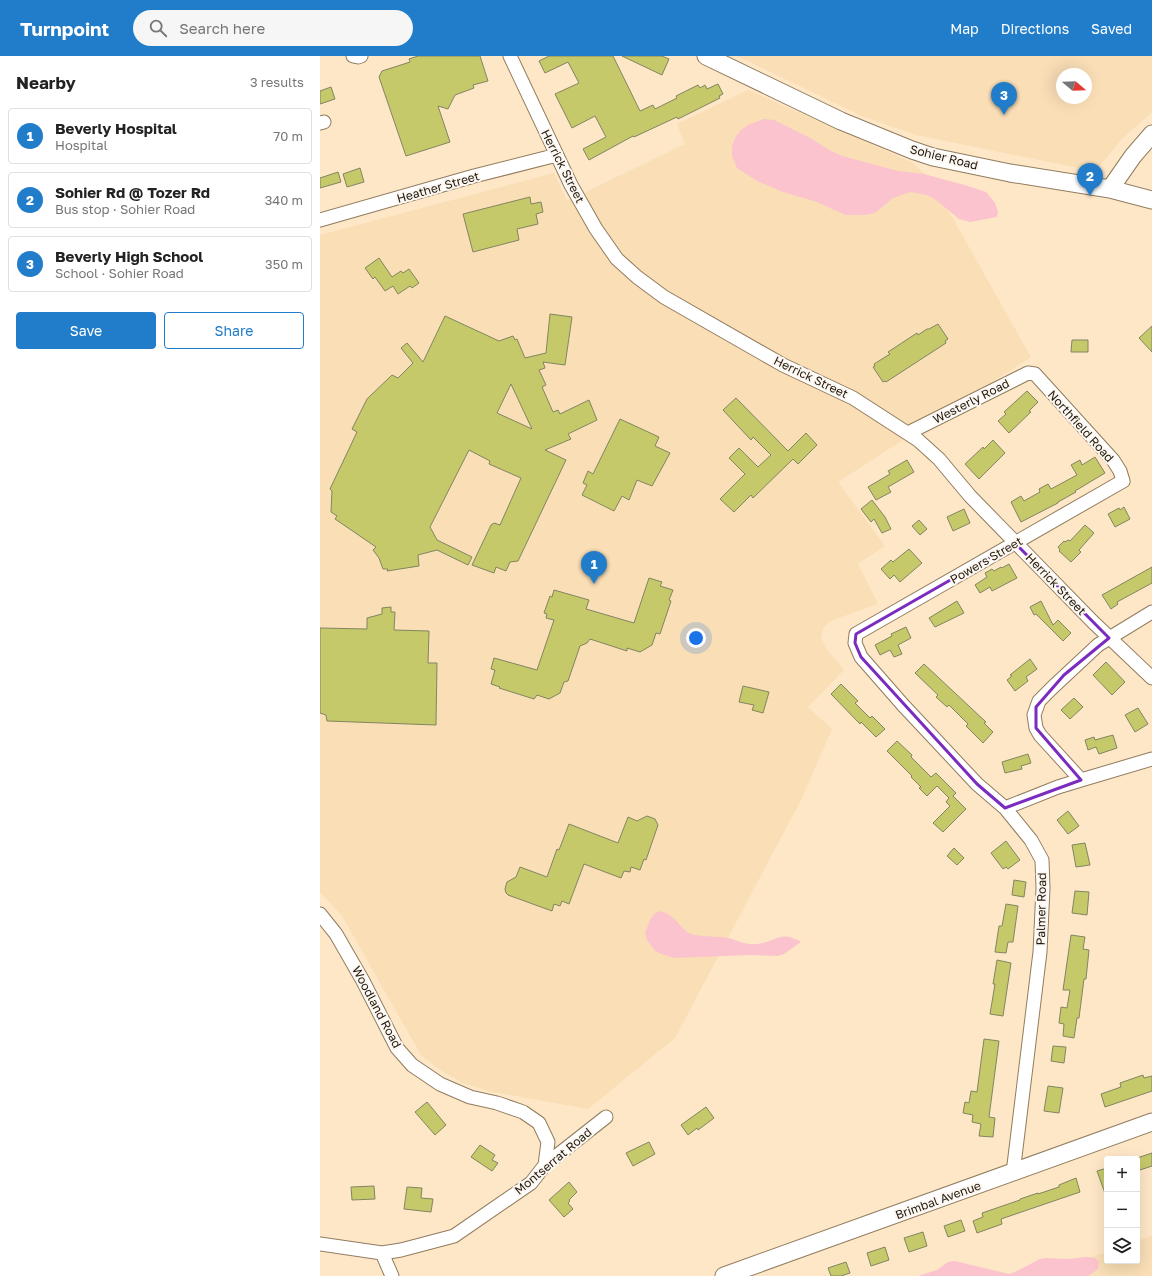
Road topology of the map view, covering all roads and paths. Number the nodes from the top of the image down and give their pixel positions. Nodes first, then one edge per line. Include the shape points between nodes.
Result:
1 (353, 56) edge
2 (361, 56) edge
3 (510, 56) edge
4 (706, 56) edge
5 (1152, 134) edge
6 (557, 155) junction
7 (1110, 189) junction
8 (1152, 200) edge
9 (320, 220) edge
10 (1035, 374) joint
11 (908, 434) junction
12 (1123, 481) joint
13 (1015, 543) junction
14 (1152, 612) edge
15 (1109, 638) junction
16 (855, 643) joint
17 (1152, 678) edge
18 (1152, 758) edge
19 (1081, 780) junction
20 (1005, 808) junction
21 (320, 914) edge
22 (606, 1117) dead end
23 (1152, 1122) edge
24 (545, 1165) junction
25 (1014, 1173) junction
26 (320, 1244) edge
27 (382, 1253) junction
28 (392, 1276) edge
29 (724, 1276) edge

1 - 2 street
3 - 6 street, Herrick Street
4 - 7 main road, Sohier Road via 841,120 933,157 1010,173
5 - 7 main road
6 - 9 street, Heather Street
6 - 11 street, Herrick Street via 596,229 617,259 637,277 664,297 783,364 854,398
7 - 8 main road, Sohier Road
10 - 11 street, Westerly Road via 1021,375
10 - 12 street, Northfield Road via 1113,460
11 - 13 street, Herrick Street via 940,460
12 - 13 street, Powers Street
13 - 15 street, Herrick Street
13 - 16 street, Powers Street via 856,634
14 - 15 street
15 - 17 street, Herrick Street
15 - 19 street via 1064,674 1040,701 1034,715 1040,736
16 - 20 street, Palmer Road via 860,657 903,705 977,784
18 - 19 street
19 - 20 street
20 - 25 street, Palmer Road via 1031,840 1042,860 1043,888 1040,952
21 - 24 street, Woodland Road via 336,934 397,1048 412,1065 440,1084 470,1097 523,1112 539,1123 548,1142
22 - 24 street, Montserrat Road
23 - 25 main road, Brimbal Avenue
24 - 27 street, Montserrat Road via 531,1182 454,1236
25 - 29 main road, Brimbal Avenue
26 - 27 street, Montserrat Road
27 - 28 street

